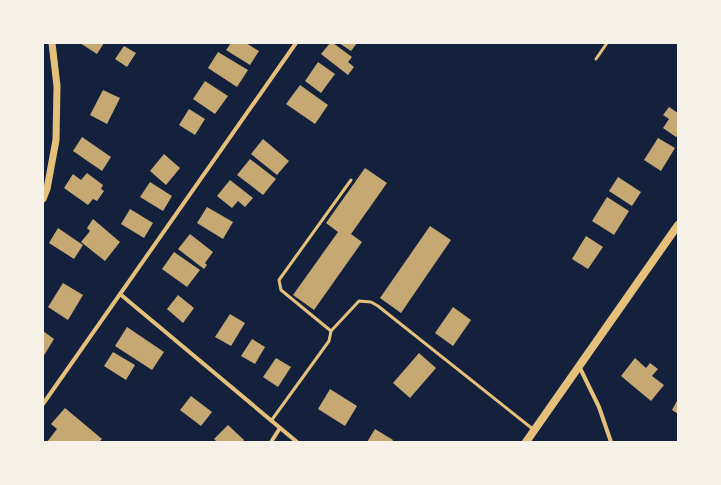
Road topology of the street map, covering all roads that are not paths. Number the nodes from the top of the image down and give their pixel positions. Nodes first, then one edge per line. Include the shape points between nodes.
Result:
1 (52, 43) edge
2 (296, 43) edge
3 (607, 43) edge
4 (596, 59) dead end
5 (351, 180) dead end
6 (43, 199) edge
7 (678, 225) edge
8 (120, 294) junction
9 (331, 331) junction
10 (579, 366) junction
11 (43, 404) edge
12 (271, 421) junction
13 (280, 428) junction
14 (534, 430) junction
15 (271, 442) edge
16 (297, 442) edge
17 (526, 442) edge
18 (611, 442) edge

1 - 6 street via 57,86 56,140
2 - 8 street
3 - 4 lane
5 - 9 lane via 279,280 281,290
7 - 10 main road
8 - 11 street
8 - 12 street
9 - 12 lane via 330,341
9 - 14 lane via 359,301 371,302
10 - 14 main road
10 - 18 street via 599,408
12 - 13 street
13 - 15 street
13 - 16 street
14 - 17 main road

